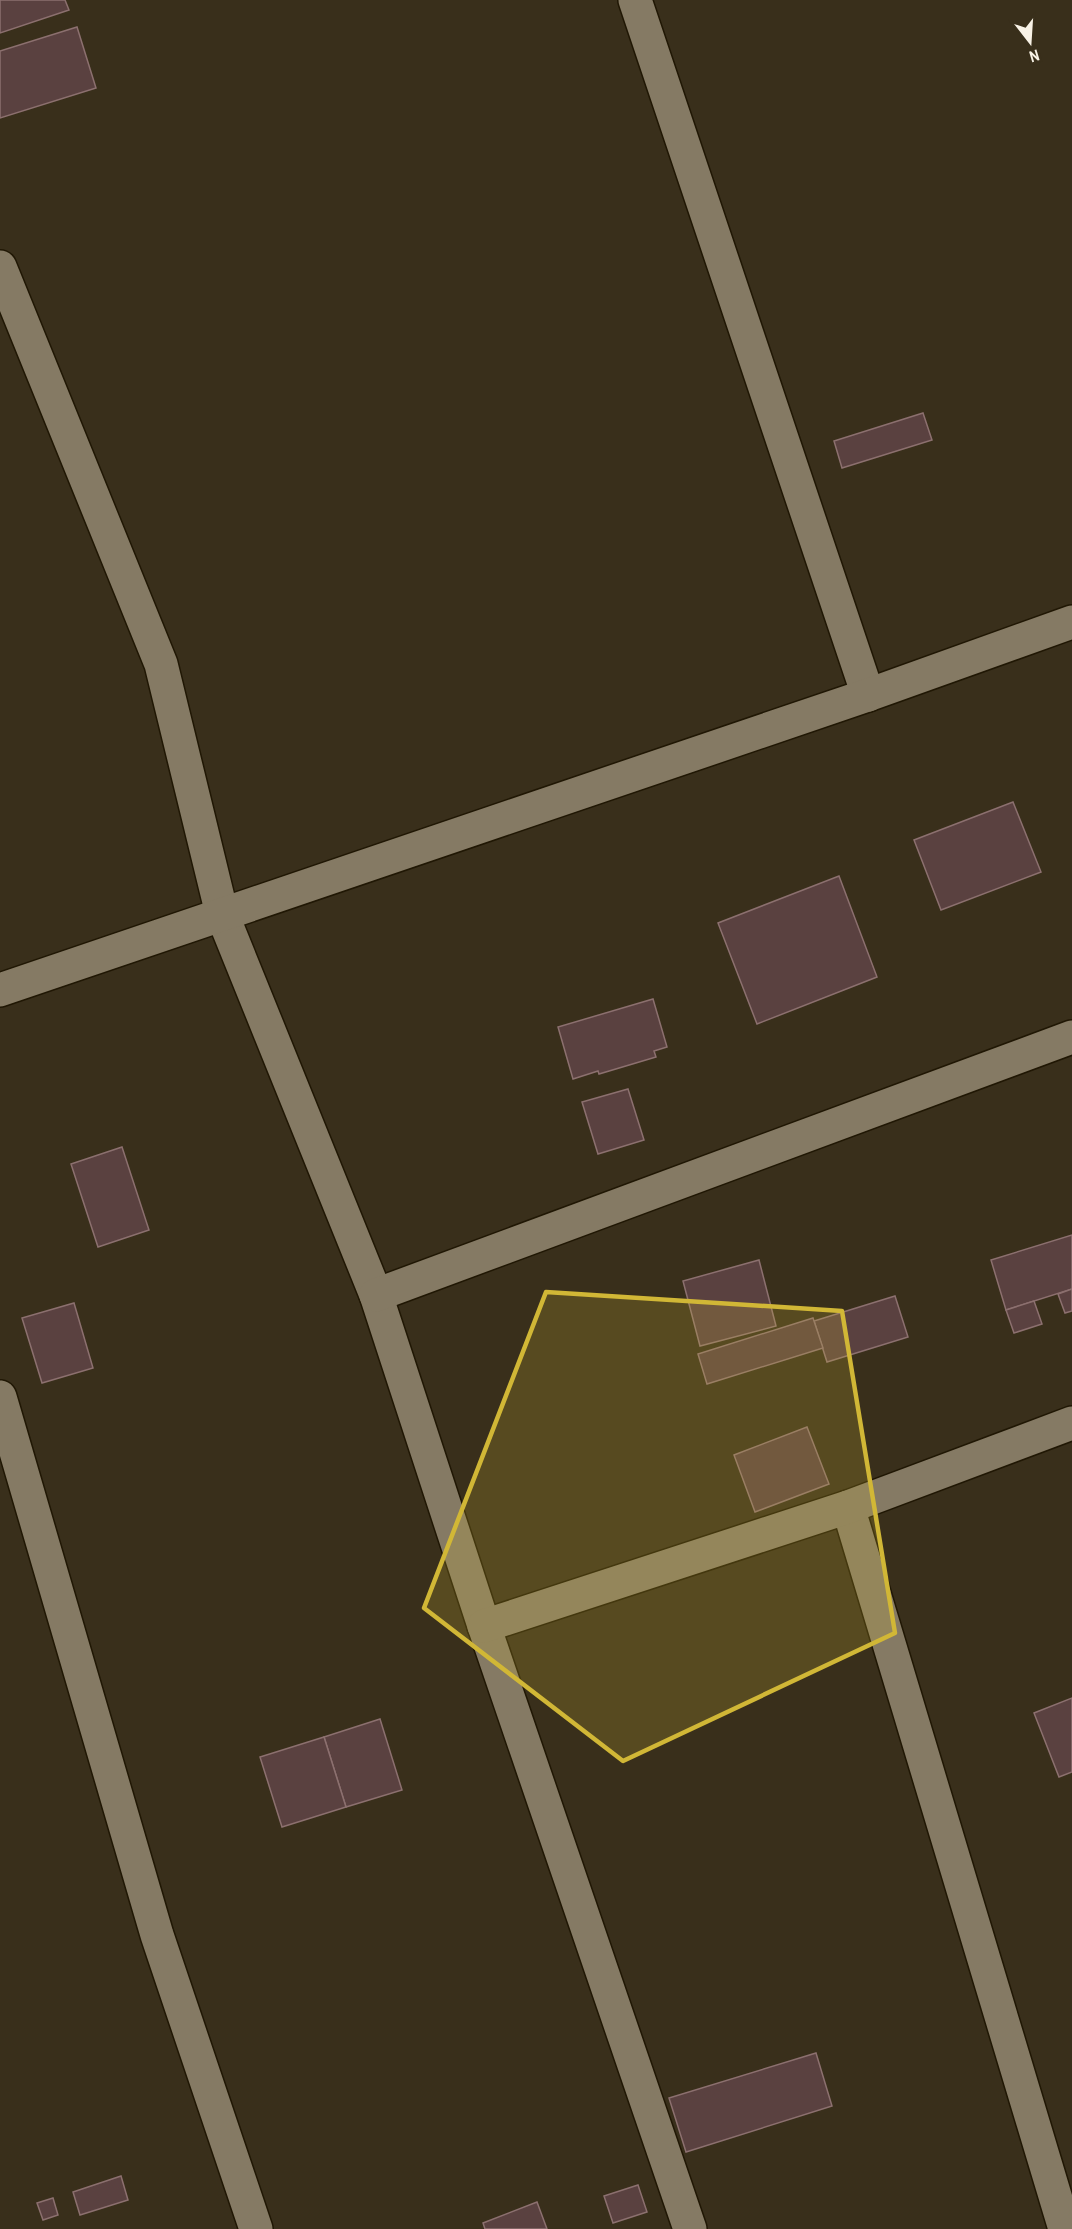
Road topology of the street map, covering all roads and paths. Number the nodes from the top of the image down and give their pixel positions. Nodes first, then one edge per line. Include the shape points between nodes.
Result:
1 (635, 0) edge
2 (0, 267) edge
3 (1072, 622) edge
4 (868, 694) junction
5 (222, 914) junction
6 (0, 990) edge
7 (1072, 1037) edge
8 (376, 1295) junction
9 (0, 1397) edge
10 (1072, 1423) edge
11 (848, 1507) junction
12 (484, 1626) junction
13 (256, 2229) edge
14 (690, 2229) edge
15 (1065, 2229) edge

1 - 4 street
2 - 5 street via 161,664
3 - 4 street
4 - 5 street
5 - 6 street
5 - 8 street
7 - 8 street
8 - 12 street
9 - 13 street via 157,1935
10 - 11 street
11 - 12 street
11 - 15 street
12 - 14 street

